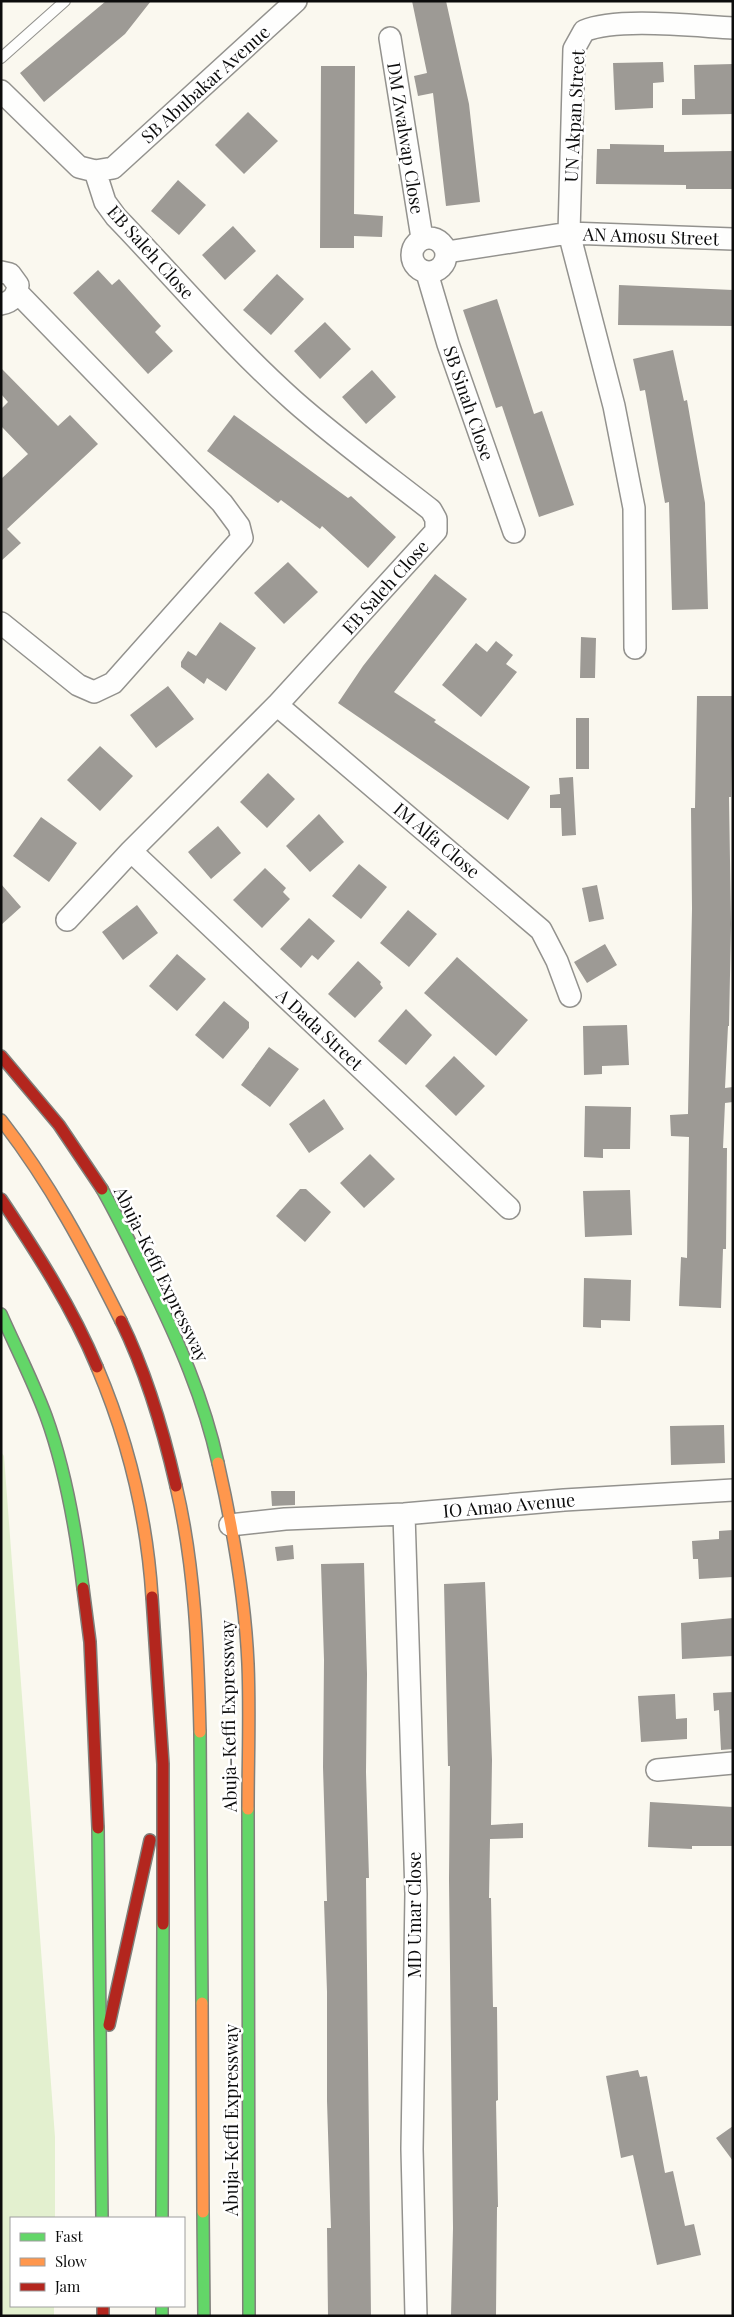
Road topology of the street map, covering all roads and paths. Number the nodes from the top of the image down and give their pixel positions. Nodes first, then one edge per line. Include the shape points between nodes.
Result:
1 (65, 1) edge
2 (296, 1) edge
3 (733, 28) edge
4 (390, 38) dead end
5 (1, 58) edge
6 (1, 91) edge
7 (104, 169) junction
8 (569, 233) junction
9 (422, 238) junction
10 (733, 239) edge
11 (446, 252) junction
12 (2, 271) edge
13 (428, 273) junction
14 (9, 298) edge
15 (514, 532) dead end
16 (1, 623) edge
17 (635, 648) dead end
18 (277, 705) junction
19 (131, 851) junction
20 (67, 920) dead end
21 (570, 996) dead end
22 (1, 1056) edge
23 (1, 1120) edge
24 (1, 1199) edge
25 (509, 1208) dead end
26 (1, 1314) edge
27 (733, 1490) edge
28 (404, 1514) junction
29 (230, 1525) junction
30 (733, 1763) edge
31 (163, 1764) junction
32 (657, 1770) dead end
33 (100, 2061) junction
34 (102, 2217) edge
35 (162, 2217) edge
36 (204, 2316) edge
37 (249, 2316) edge
38 (416, 2316) edge

1 - 5 lane
2 - 7 street, SB Abubakar Avenue
3 - 8 street, UN Akpan Street via 626,24 597,25 584,31 574,49
4 - 9 street, DM Zwalwap Close
6 - 7 street via 79,167
7 - 18 street, EB Saleh Close via 105,202 252,361 335,436 431,510 436,519 436,531
8 - 10 street, AN Amosu Street
8 - 11 street, AN Amosu Street
8 - 17 street, UN Akpan Street via 614,406 634,508
9 - 11 street via 438,240
9 - 13 street via 411,250 412,259 414,266
11 - 13 street via 442,267
12 - 14 street via 15,279
13 - 15 street, SB Sinah Close via 448,344
14 - 16 street via 222,503 239,526 242,538 113,683 94,692 78,685
18 - 19 street, EB Saleh Close
18 - 21 street, IM Alfa Close via 541,930
19 - 20 street, EB Saleh Close
19 - 25 street, A Dada Street
22 - 29 highway, Abuja-Keffi Expressway via 90,1169 160,1303 189,1367 209,1428
23 - 36 highway, Abuja-Keffi Expressway via 62,1211 110,1299 142,1369 168,1449 186,1539 199,1662
24 - 31 highway via 48,1269 87,1343 104,1383 134,1475 150,1570
26 - 33 highway via 46,1416 64,1476 77,1540 90,1642 95,1731
27 - 28 street, IO Amao Avenue
28 - 29 street, IO Amao Avenue via 285,1519
28 - 38 street, MD Umar Close via 416,1894 412,2149
29 - 37 highway, Abuja-Keffi Expressway via 246,1625 248,1664
30 - 32 street
31 - 33 highway via 146,1865
31 - 35 highway
33 - 34 highway

